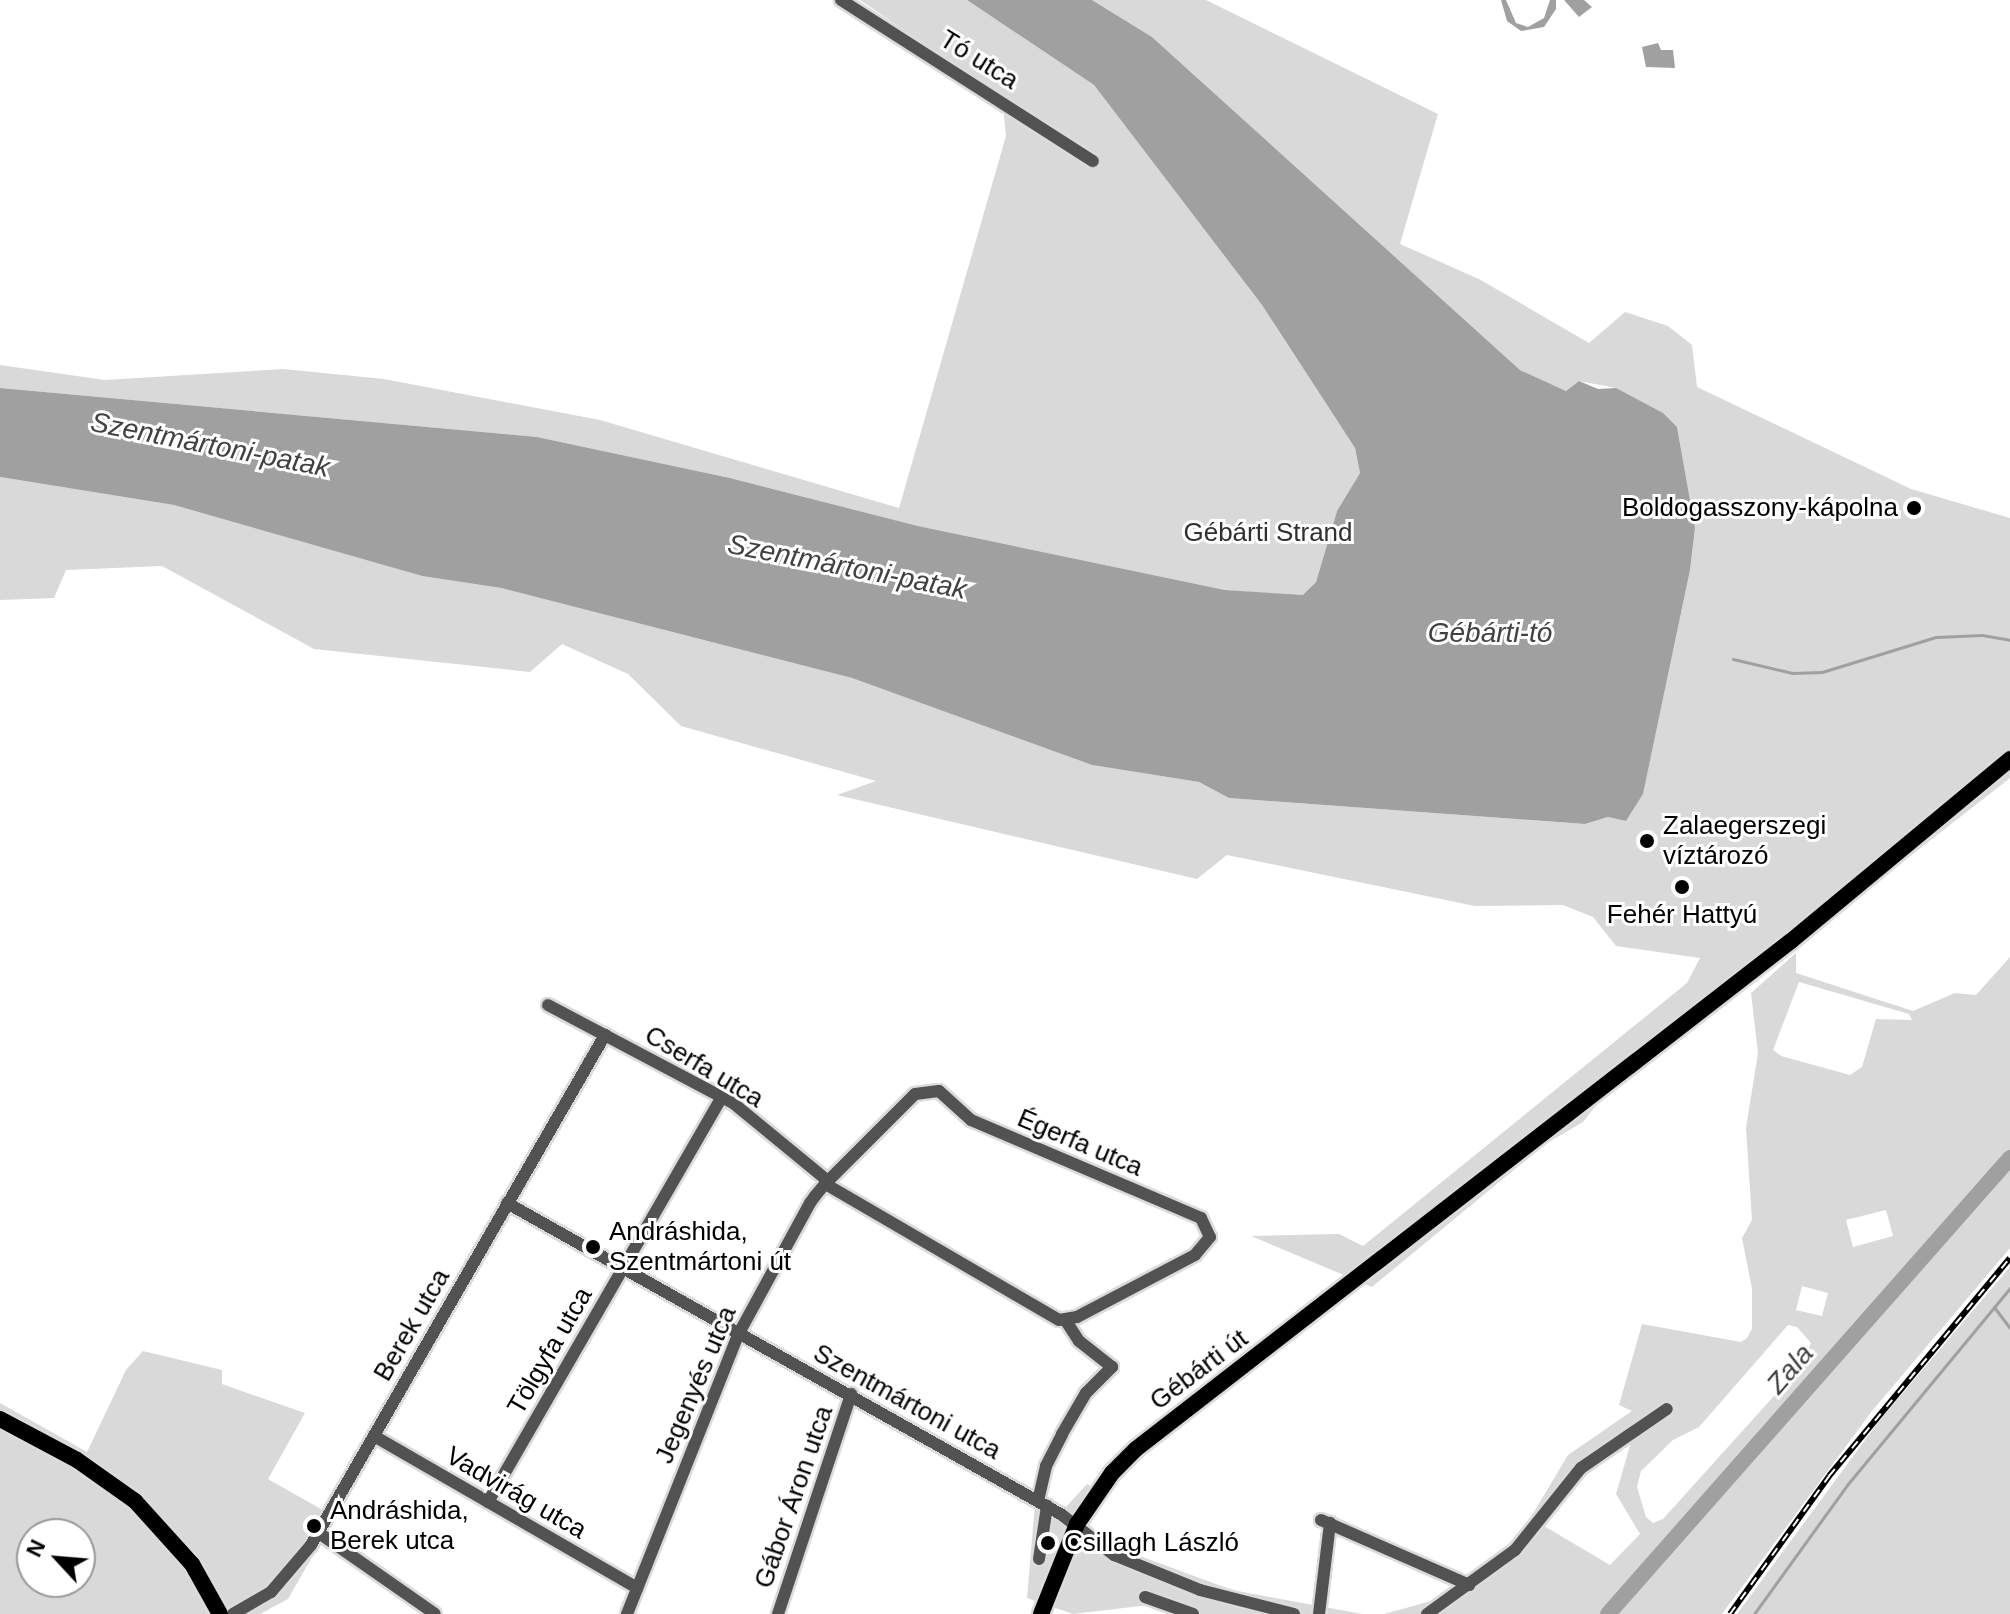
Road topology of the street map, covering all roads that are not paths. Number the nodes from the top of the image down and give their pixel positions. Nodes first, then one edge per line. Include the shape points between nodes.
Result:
1 (841, 0) edge
2 (1093, 161) dead end
3 (2010, 759) edge
4 (548, 1005) dead end
5 (605, 1035) junction
6 (933, 1089) joint
7 (722, 1097) junction
8 (827, 1182) junction
9 (507, 1203) junction
10 (622, 1269) junction
11 (1066, 1321) junction
12 (738, 1335) junction
13 (851, 1394) junction
14 (1667, 1409) dead end
15 (0, 1419) edge
16 (374, 1436) junction
17 (488, 1502) junction
18 (1042, 1504) junction
19 (1077, 1524) junction
20 (319, 1533) junction
21 (1039, 1559) dead end
22 (1469, 1585) junction
23 (637, 1588) junction
24 (1200, 1590) junction
25 (1145, 1597) dead end
26 (256, 1611) edge
27 (220, 1614) edge
28 (233, 1614) edge
29 (435, 1614) edge
30 (627, 1614) edge
31 (778, 1614) edge
32 (1041, 1614) edge
33 (1192, 1614) edge
34 (1294, 1614) edge
35 (1319, 1614) edge
36 (1427, 1614) edge

1 - 2 street, Tó utca
3 - 19 main road, Gébárti út via 1796,937 1136,1449 1112,1473
4 - 5 street, Cserfa utca
5 - 7 street, Cserfa utca
5 - 9 street, Berek utca
6 - 8 street, Jegenyés utca via 915,1094
6 - 11 street, Égerfa utca via 971,1120 1195,1215 1210,1233 1195,1255
7 - 8 street, Cserfa utca
7 - 10 street, Tölgyfa utca
8 - 11 street, Cserfa utca via 1048,1316
8 - 12 street, Jegenyés utca
9 - 10 street, Szentmártoni utca
9 - 16 street, Berek utca
10 - 12 street, Szentmártoni utca
10 - 17 street, Tölgyfa utca
11 - 18 street, Cserfa utca via 1079,1341 1112,1367 1082,1399 1062,1434 1046,1466
12 - 13 street, Szentmártoni utca
12 - 23 street, Jegenyés utca
13 - 18 street, Szentmártoni utca
13 - 31 street, Gábor Áron utca
14 - 22 street via 1581,1468 1526,1538
15 - 27 main road via 121,1489 211,1590
16 - 17 street, Vadvirág utca
16 - 20 street, Berek utca
17 - 23 street, Vadvirág utca
18 - 19 street, Szentmártoni utca
18 - 21 street
19 - 24 street, Szentmártoni utca via 1114,1555
19 - 32 main road, Gébárti út
20 - 26 street, Berek utca
20 - 29 street
22 - 35 street via 1326,1522
22 - 36 street
23 - 30 street, Jegenyés utca
24 - 33 street
24 - 34 street, Szentmártoni utca
25 - 33 street
26 - 28 street, Berek utca

